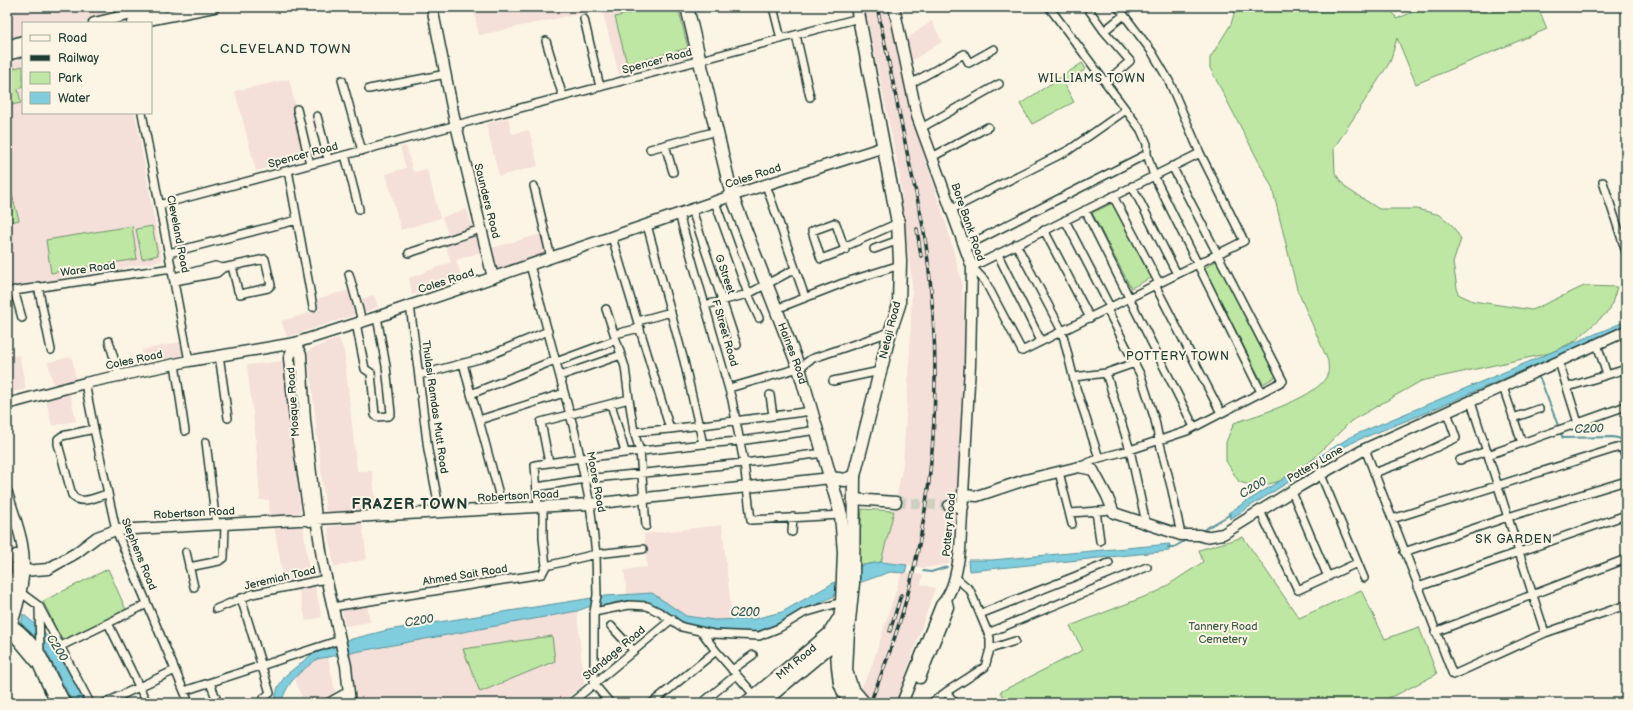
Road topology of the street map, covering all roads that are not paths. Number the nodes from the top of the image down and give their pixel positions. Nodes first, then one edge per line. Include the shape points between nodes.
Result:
1 (162, 7) edge
2 (214, 7) edge
3 (432, 7) edge
4 (687, 7) edge
5 (773, 7) edge
6 (894, 7) edge
7 (1049, 7) edge
8 (1087, 7) edge
9 (1118, 7) edge
10 (858, 13) edge
11 (1124, 15) junction
12 (139, 16) edge
13 (124, 19) edge
14 (584, 19) dead end
15 (102, 22) edge
16 (1104, 31) junction
17 (796, 35) junction
18 (781, 39) junction
19 (22, 41) edge
20 (546, 41) dead end
21 (7, 46) edge
22 (994, 49) dead end
23 (22, 51) edge
24 (7, 55) edge
25 (700, 61) junction
26 (446, 74) junction
27 (342, 80) dead end
28 (1106, 82) junction
29 (910, 84) junction
30 (998, 84) dead end
31 (600, 87) junction
32 (369, 89) dead end
33 (563, 97) junction
34 (810, 97) dead end
35 (297, 109) dead end
36 (1126, 110) junction
37 (142, 114) edge
38 (317, 116) dead end
39 (456, 125) junction
40 (988, 127) dead end
41 (921, 128) junction
42 (717, 131) junction
43 (665, 145) junction
44 (884, 147) junction
45 (650, 149) dead end
46 (362, 151) junction
47 (1200, 153) junction
48 (1147, 154) junction
49 (346, 155) junction
50 (932, 157) junction
51 (328, 159) junction
52 (310, 164) junction
53 (1172, 166) junction
54 (288, 170) junction
55 (673, 172) dead end
56 (1154, 176) junction
57 (1603, 182) dead end
58 (766, 185) junction
59 (534, 186) dead end
60 (1132, 186) junction
61 (732, 196) junction
62 (1113, 196) junction
63 (715, 202) junction
64 (159, 205) junction
65 (359, 209) dead end
66 (952, 209) junction
67 (692, 210) junction
68 (1085, 210) junction
69 (679, 214) junction
70 (297, 220) junction
71 (1065, 220) junction
72 (898, 224) junction
73 (647, 225) junction
74 (481, 229) junction
75 (1044, 230) junction
76 (612, 237) junction
77 (899, 240) junction
78 (1016, 244) junction
79 (966, 246) junction
80 (844, 247) junction
81 (874, 249) dead end
82 (1626, 252) edge
83 (169, 253) junction
84 (409, 253) dead end
85 (998, 255) junction
86 (1217, 255) junction
87 (551, 258) junction
88 (900, 264) junction
89 (1198, 264) junction
90 (530, 265) junction
91 (232, 266) junction
92 (972, 266) junction
93 (172, 268) junction
94 (795, 269) junction
95 (349, 274) dead end
96 (1177, 274) junction
97 (493, 278) junction
98 (174, 279) junction
99 (1157, 284) junction
100 (766, 285) junction
101 (38, 286) junction
102 (11, 291) edge
103 (748, 294) junction
104 (805, 297) junction
105 (1129, 298) junction
106 (722, 301) junction
107 (410, 305) junction
108 (705, 305) junction
109 (313, 307) dead end
110 (1108, 308) junction
111 (776, 309) junction
112 (606, 310) dead end
113 (671, 312) junction
114 (377, 317) junction
115 (22, 318) dead end
116 (758, 318) dead end
117 (1090, 318) junction
118 (359, 322) junction
119 (639, 325) junction
120 (548, 331) junction
121 (1062, 331) junction
122 (1626, 331) edge
123 (890, 332) junction
124 (616, 337) junction
125 (109, 341) dead end
126 (1041, 341) junction
127 (295, 343) junction
128 (1597, 344) junction
129 (737, 345) dead end
130 (51, 350) dead end
131 (219, 355) junction
132 (621, 355) junction
133 (189, 361) junction
134 (556, 361) junction
135 (1559, 362) junction
136 (463, 363) junction
137 (1135, 363) junction
138 (175, 364) junction
139 (799, 368) junction
140 (1626, 369) edge
141 (880, 371) junction
142 (1106, 373) junction
143 (419, 375) junction
144 (1607, 375) junction
145 (119, 376) junction
146 (560, 376) junction
147 (1074, 377) junction
148 (833, 381) dead end
149 (85, 383) junction
150 (1503, 387) junction
151 (1568, 387) junction
152 (729, 388) junction
153 (1261, 392) junction
154 (564, 393) junction
155 (471, 394) junction
156 (770, 395) dead end
157 (629, 399) junction
158 (1470, 402) junction
159 (7, 404) edge
160 (611, 404) junction
161 (1626, 406) edge
162 (1539, 409) dead end
163 (812, 411) junction
164 (1448, 412) junction
165 (1221, 413) junction
166 (570, 414) junction
167 (773, 416) junction
168 (228, 418) dead end
169 (1513, 418) junction
170 (479, 420) junction
171 (736, 421) junction
172 (1578, 423) junction
173 (699, 426) junction
174 (1194, 427) junction
175 (94, 429) junction
176 (670, 429) junction
177 (818, 430) junction
178 (185, 431) dead end
179 (634, 432) junction
180 (1159, 440) junction
181 (740, 441) junction
182 (206, 442) dead end
183 (703, 444) junction
184 (1522, 444) junction
185 (1624, 446) edge
186 (1365, 449) junction
187 (1130, 450) junction
188 (640, 451) junction
189 (625, 452) junction
190 (824, 453) junction
191 (1487, 453) junction
192 (580, 458) junction
193 (1099, 458) junction
194 (1626, 459) edge
195 (1460, 460) dead end
196 (549, 462) junction
197 (744, 463) junction
198 (1079, 467) junction
199 (1059, 472) junction
200 (1374, 473) junction
201 (642, 474) junction
202 (965, 475) joint
203 (1321, 475) junction
204 (854, 476) junction
205 (831, 478) junction
206 (585, 479) junction
207 (1626, 481) edge
208 (1498, 486) junction
209 (537, 487) junction
210 (747, 487) junction
211 (1292, 492) junction
212 (107, 494) junction
213 (964, 495) junction
214 (644, 498) junction
215 (8, 499) edge
216 (854, 499) junction
217 (896, 502) tunnel mouth
218 (590, 504) junction
219 (949, 506) tunnel mouth
220 (540, 507) junction
221 (963, 507) junction
222 (503, 509) junction
223 (1113, 510) junction
224 (1096, 511) junction
225 (440, 512) junction
226 (1260, 512) junction
227 (1070, 513) junction
228 (7, 514) edge
229 (841, 514) junction
230 (1626, 516) edge
231 (793, 517) junction
232 (1508, 517) junction
233 (313, 518) junction
234 (1392, 519) junction
235 (1146, 523) junction
236 (220, 524) junction
237 (1072, 524) dead end
238 (646, 526) dead end
239 (116, 530) junction
240 (792, 532) dead end
241 (1181, 535) junction
242 (1100, 541) dead end
243 (643, 549) dead end
244 (186, 552) dead end
245 (1404, 552) junction
246 (1520, 552) junction
247 (596, 554) junction
248 (1626, 559) edge
249 (1109, 563) dead end
250 (1357, 563) junction
251 (546, 566) junction
252 (1147, 567) dead end
253 (189, 568) junction
254 (956, 570) junction
255 (24, 571) junction
256 (1328, 577) junction
257 (1364, 578) dead end
258 (323, 579) junction
259 (848, 582) junction
260 (1418, 587) junction
261 (194, 588) dead end
262 (1533, 594) junction
263 (15, 597) edge
264 (241, 598) junction
265 (946, 599) junction
266 (842, 602) junction
267 (147, 604) junction
268 (1626, 605) edge
269 (39, 606) junction
270 (332, 607) junction
271 (216, 609) dead end
272 (594, 612) junction
273 (980, 614) junction
274 (840, 616) junction
275 (672, 620) junction
276 (108, 623) junction
277 (10, 624) edge
278 (611, 626) dead end
279 (848, 630) junction
280 (702, 632) junction
281 (1435, 632) junction
282 (988, 633) junction
283 (1545, 633) junction
284 (838, 639) junction
285 (1015, 641) dead end
286 (338, 645) junction
287 (61, 646) junction
288 (990, 649) junction
289 (40, 650) junction
290 (633, 650) junction
291 (716, 651) junction
292 (753, 655) dead end
293 (38, 664) junction
294 (261, 666) junction
295 (175, 670) junction
296 (734, 672) junction
297 (210, 683) junction
298 (594, 684) junction
299 (140, 687) junction
300 (184, 691) junction
301 (946, 692) junction
302 (264, 698) dead end
303 (343, 699) edge
304 (754, 701) edge
305 (848, 702) edge
306 (56, 703) edge
307 (65, 703) edge
308 (90, 703) edge
309 (105, 703) edge
310 (147, 703) edge
311 (189, 703) edge
312 (218, 703) edge
313 (327, 703) edge
314 (350, 703) edge
315 (571, 703) edge
316 (609, 703) edge
317 (652, 703) edge
318 (702, 703) edge
319 (864, 703) edge
320 (902, 703) edge
321 (909, 703) edge
322 (931, 703) edge
323 (955, 703) edge

1 - 12 street
2 - 12 street
3 - 26 street, Saunders Road
4 - 25 main road, Haines Road
5 - 18 street
6 - 29 street, Bore Bank Road
7 - 28 street
8 - 16 street
9 - 11 street
10 - 17 street, Spencer Road
10 - 44 main road, Netaji Road
11 - 16 street
11 - 47 street via 1152,52 1169,81
12 - 13 street
13 - 15 street
14 - 31 street
16 - 28 street via 1130,62
17 - 18 street, Spencer Road
17 - 34 street
18 - 25 street, Spencer Road
19 - 21 street
20 - 33 street
22 - 29 street via 969,63 964,54
23 - 24 street
25 - 31 street, Spencer Road
25 - 42 main road, Haines Road
26 - 32 street
26 - 39 street, Saunders Road
27 - 46 street
28 - 36 street
29 - 41 street, Bore Bank Road
30 - 41 street
31 - 33 street, Spencer Road
33 - 39 street, Spencer Road
35 - 52 street
36 - 48 street via 1141,130 1147,144
36 - 66 street via 1069,150
37 - 64 street, Cleveland Road
38 - 51 street
39 - 46 street, Spencer Road
39 - 74 street, Saunders Road
40 - 50 street
41 - 50 street, Bore Bank Road
42 - 43 street
42 - 61 main road, Haines Road
43 - 45 street
43 - 55 street
44 - 58 street, Coles Road
44 - 72 main road, Netaji Road
46 - 49 street, Spencer Road
47 - 53 street
47 - 86 street via 1244,241
48 - 56 street
48 - 79 street
49 - 51 street, Spencer Road
49 - 65 street
50 - 66 street, Bore Bank Road
51 - 52 street, Spencer Road
52 - 54 street, Spencer Road
53 - 56 street
53 - 86 street
54 - 64 street, Spencer Road
54 - 70 street
56 - 60 street
56 - 89 street
57 - 82 street
58 - 61 street, Coles Road
58 - 94 street
59 - 87 street
60 - 62 street
60 - 96 street
61 - 63 street, Coles Road
61 - 100 main road, Haines Road
62 - 68 street
62 - 99 street
63 - 67 street, Coles Road
63 - 103 street
64 - 83 street, Cleveland Road
66 - 79 street, Bore Bank Road
67 - 69 street, Coles Road
67 - 106 street, G Street
68 - 71 street
68 - 105 street
69 - 73 street, Coles Road
69 - 108 street, F Street Road
70 - 83 street
70 - 109 street
71 - 75 street
71 - 110 street
72 - 77 main road, Netaji Road
72 - 80 street
73 - 76 street, Coles Road
73 - 113 street
74 - 84 street
74 - 97 street, Saunders Road
75 - 78 street
75 - 117 street
76 - 87 street, Coles Road
76 - 119 street
77 - 81 street
77 - 88 main road, Netaji Road
78 - 85 street
78 - 121 street
79 - 92 street, Bore Bank Road
80 - 80 street via 844,250 821,259 812,231 835,223
83 - 93 street, Cleveland Road
85 - 92 street
85 - 126 street
86 - 89 street
86 - 153 street via 1283,381
87 - 90 street, Coles Road
88 - 104 street
88 - 123 main road, Netaji Road via 898,306
89 - 96 street
89 - 153 street
90 - 97 street, Coles Road
90 - 120 street, Moore Road
91 - 91 street via 240,294 268,288 272,283 265,259
91 - 98 street via 215,266
92 - 126 street via 984,281 1022,351
92 - 202 street, Bore Bank Road
93 - 98 street, Cleveland Road
93 - 101 street, Ware Road
94 - 100 street
94 - 104 street
95 - 118 street
96 - 99 street
97 - 107 street, Coles Road
98 - 133 street, Cleveland Road
99 - 105 street
99 - 165 street
100 - 103 street
100 - 111 main road, Haines Road
101 - 102 street, Ware Road
101 - 130 street
102 - 115 street
103 - 106 street
103 - 116 street
104 - 111 street
105 - 110 street
105 - 174 street
106 - 108 street
106 - 129 street, G Street
107 - 114 street, Coles Road
107 - 143 street, Thulasi Ramdas Mutt Road
108 - 152 street, F Street Road
110 - 117 street
110 - 137 street
111 - 139 main road, Haines Road
112 - 124 street
113 - 119 street
113 - 173 street
114 - 118 street, Coles Road
114 - 118 street via 386,366 391,413 389,416 375,415 371,372 365,369
117 - 121 street
118 - 127 street, Coles Road
119 - 124 street
119 - 176 street
120 - 134 street, Moore Road
120 - 136 street
121 - 126 street
121 - 147 street
122 - 128 street, Pottery Lane
123 - 139 street via 811,359
123 - 141 main road, Netaji Road
124 - 132 street
124 - 134 street
125 - 145 street
127 - 131 street, Coles Road
127 - 233 street, Mosque Road via 289,358 295,421
128 - 135 street, Pottery Lane
128 - 144 street
131 - 133 street, Coles Road
131 - 168 street
132 - 146 street
132 - 157 street
133 - 138 street, Coles Road
134 - 146 street, Moore Road
134 - 155 street
135 - 150 street, Pottery Lane
135 - 151 street
136 - 143 street
136 - 155 street
137 - 142 street
137 - 180 street via 1148,397
138 - 145 street, Coles Road
138 - 178 street
139 - 152 street
139 - 163 main road, Haines Road
140 - 144 street
141 - 148 street
141 - 204 main road, Netaji Road
142 - 147 street
142 - 187 street
143 - 225 street, Thulasi Ramdas Mutt Road via 428,450
144 - 151 street
145 - 149 street, Coles Road
146 - 154 street, Moore Road
147 - 193 street
149 - 159 street, Coles Road
149 - 175 street, Stephens Road
150 - 158 street, Pottery Lane
150 - 169 street
151 - 172 street
152 - 171 street, F Street Road
153 - 165 street
154 - 166 street, Moore Road
154 - 170 street
155 - 170 street
156 - 167 street
157 - 160 street
157 - 179 street
158 - 164 street, Pottery Lane
158 - 191 street
160 - 166 street
160 - 189 street
161 - 172 street
162 - 169 street
163 - 167 street
163 - 177 main road, Haines Road
164 - 186 street, Pottery Lane
164 - 200 street via 1456,438
165 - 174 street
166 - 192 street, Moore Road
166 - 196 street via 541,422
167 - 171 street
169 - 184 street
170 - 222 street
171 - 173 street
171 - 181 street, F Street Road
172 - 184 street
173 - 176 street
173 - 183 street
174 - 180 street
175 - 212 street, Stephens Road
175 - 212 street via 62,436 58,439 58,444 75,499 80,501
176 - 179 street
177 - 181 street
177 - 190 main road, Haines Road
179 - 188 street
180 - 187 street
180 - 241 street
181 - 183 street
181 - 197 street, F Street Road
182 - 236 street
183 - 188 street
184 - 191 street
185 - 194 street
185 - 208 street
186 - 200 street
186 - 203 street, Pottery Lane
187 - 193 street
187 - 235 street
188 - 189 street
188 - 201 street
189 - 192 street
190 - 197 street
190 - 205 main road, Haines Road
191 - 195 street
191 - 208 street
192 - 196 street
192 - 206 street, Moore Road
193 - 198 street
196 - 209 street via 535,465
197 - 201 street
197 - 210 street, F Street Road
198 - 199 street
198 - 223 street via 1093,470
199 - 213 street via 977,496
199 - 227 street
200 - 234 street
201 - 206 street
201 - 214 street
202 - 213 street, Pottery Road
203 - 211 street, Pottery Lane
203 - 250 street
204 - 205 main road via 845,480
204 - 216 main road, Netaji Road
205 - 210 street, Robertson Road
205 - 229 main road, Haines Road
206 - 209 street
206 - 218 street, Moore Road
207 - 232 street
208 - 232 street
208 - 234 street
209 - 220 street
210 - 214 street, Robertson Road
210 - 231 street, F Street Road via 751,520
211 - 226 street, Pottery Lane
211 - 256 street
212 - 239 street, Stephens Road
213 - 221 street, Pottery Road
214 - 218 street, Robertson Road
214 - 238 street
215 - 255 street via 22,544
216 - 217 street
216 - 259 main road, Netaji Road
218 - 220 street, Robertson Road
218 - 247 street, Moore Road
219 - 221 street
220 - 222 street, Robertson Road
220 - 251 street
221 - 254 street, Pottery Road
222 - 225 street, Robertson Road
223 - 224 street
223 - 235 street, Pottery Lane via 1114,513
224 - 227 street
224 - 242 street
225 - 233 street, Robertson Road
226 - 241 street, Pottery Lane via 1223,534
226 - 256 street via 1298,590
227 - 237 street
228 - 263 street via 16,546
229 - 231 street
229 - 259 main road, Haines Road
230 - 246 street
231 - 240 street
232 - 245 street
232 - 246 street
233 - 236 street, Robertson Road
233 - 258 street, Mosque Road
234 - 245 street
235 - 241 street, Pottery Lane
236 - 239 street, Robertson Road
236 - 253 street via 224,558
239 - 255 street, Robertson Road via 97,537 48,569
239 - 267 street, Stephens Road
243 - 247 street, Ahmed Sait Road
244 - 253 street
245 - 260 street
246 - 260 street
246 - 262 street
247 - 251 street, Ahmed Sait Road
247 - 272 street, Moore Road via 597,595
248 - 262 street
249 - 273 street
250 - 256 street
250 - 257 street
251 - 270 street, Ahmed Sait Road via 542,574
252 - 282 street
253 - 261 street
254 - 265 street, Pottery Road
254 - 273 street via 970,590
255 - 263 street
258 - 264 street, Jeremiah Toad
258 - 270 street, Mosque Road
258 - 286 street, Mosque Road
259 - 266 main road, Haines Road
259 - 279 main road, Netaji Road
260 - 281 street
262 - 281 street
262 - 283 street
263 - 269 street
263 - 277 street
264 - 271 street, Jeremiah Toad
264 - 294 street
265 - 320 street, Pottery Road via 940,605
265 - 321 street, Pottery Road via 948,607
266 - 274 main road, Haines Road
266 - 280 street via 804,613 759,636
267 - 276 street
267 - 295 street, Stephens Road
268 - 283 street
269 - 287 street
269 - 289 street
270 - 286 street, Mosque Road
272 - 275 street via 628,605 647,606
272 - 298 street, Moore Road
273 - 282 street
274 - 284 main road, Haines Road
274 - 304 main road, MM Road via 829,634
275 - 280 street via 682,627
275 - 290 street, Standage Road
276 - 287 street
276 - 299 street
277 - 289 street
277 - 293 street
278 - 290 street
279 - 284 main road, MM Road
279 - 319 main road via 847,677 852,689
280 - 291 street
281 - 283 street via 1453,675
282 - 288 street
284 - 304 main road, MM Road
284 - 305 main road, Haines Road via 836,650 840,683
285 - 288 street
286 - 294 street
286 - 303 street, Mosque Road
286 - 314 street, Mosque Road via 346,666
287 - 308 street
288 - 301 street via 985,668
289 - 293 street
289 - 307 street
290 - 298 street, Standage Road
291 - 296 street
291 - 317 street
292 - 296 street
293 - 306 street
294 - 297 street
294 - 302 street via 270,693
295 - 299 street
295 - 300 street, Stephens Road
296 - 304 street
296 - 318 street
297 - 300 street
297 - 312 street
298 - 315 street, Standage Road
298 - 316 street
299 - 309 street
299 - 310 street
300 - 311 street, Stephens Road
301 - 322 street
301 - 323 street
303 - 313 street

